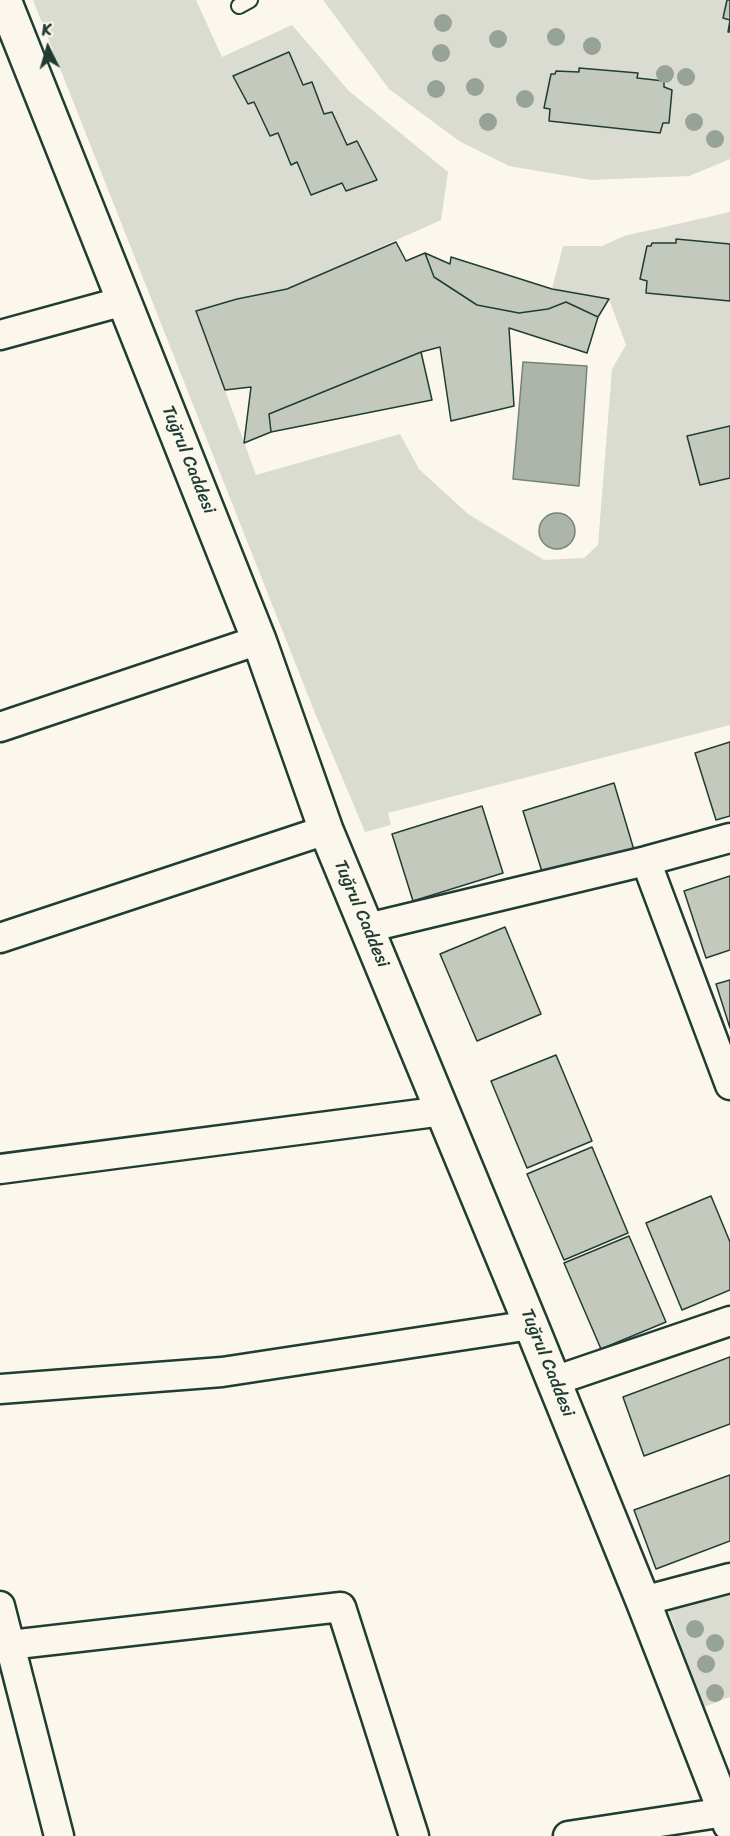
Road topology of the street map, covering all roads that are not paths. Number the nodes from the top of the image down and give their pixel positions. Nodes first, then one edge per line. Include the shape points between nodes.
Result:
1 (4, 0) edge
2 (124, 301) junction
3 (0, 335) edge
4 (259, 640) junction
5 (0, 727) edge
6 (326, 830) junction
7 (730, 838) edge
8 (646, 861) junction
9 (367, 928) junction
10 (0, 938) edge
11 (730, 1085) edge
12 (443, 1111) junction
13 (0, 1169) edge
14 (730, 1321) edge
15 (531, 1325) junction
16 (554, 1381) junction
17 (0, 1389) edge
18 (730, 1578) edge
19 (643, 1601) junction
20 (0, 1606) edge
21 (5, 1646) edge
22 (728, 1818) edge
23 (59, 1836) edge
24 (414, 1836) edge
25 (568, 1836) edge

1 - 2 main road, Tuğrul Caddesi
2 - 3 street
2 - 4 main road, Tuğrul Caddesi
4 - 5 street
4 - 6 main road, Tuğrul Caddesi
6 - 9 main road, Tuğrul Caddesi
6 - 10 street
7 - 8 street
8 - 9 street
8 - 11 street
9 - 12 main road, Tuğrul Caddesi
12 - 13 street
12 - 15 main road, Tuğrul Caddesi
14 - 16 street
15 - 16 main road, Tuğrul Caddesi
15 - 17 street via 222,1372
16 - 19 main road, Tuğrul Caddesi
18 - 19 street
19 - 22 main road, Tuğrul Caddesi
20 - 21 street
21 - 23 street
21 - 24 street via 341,1606
22 - 25 street

